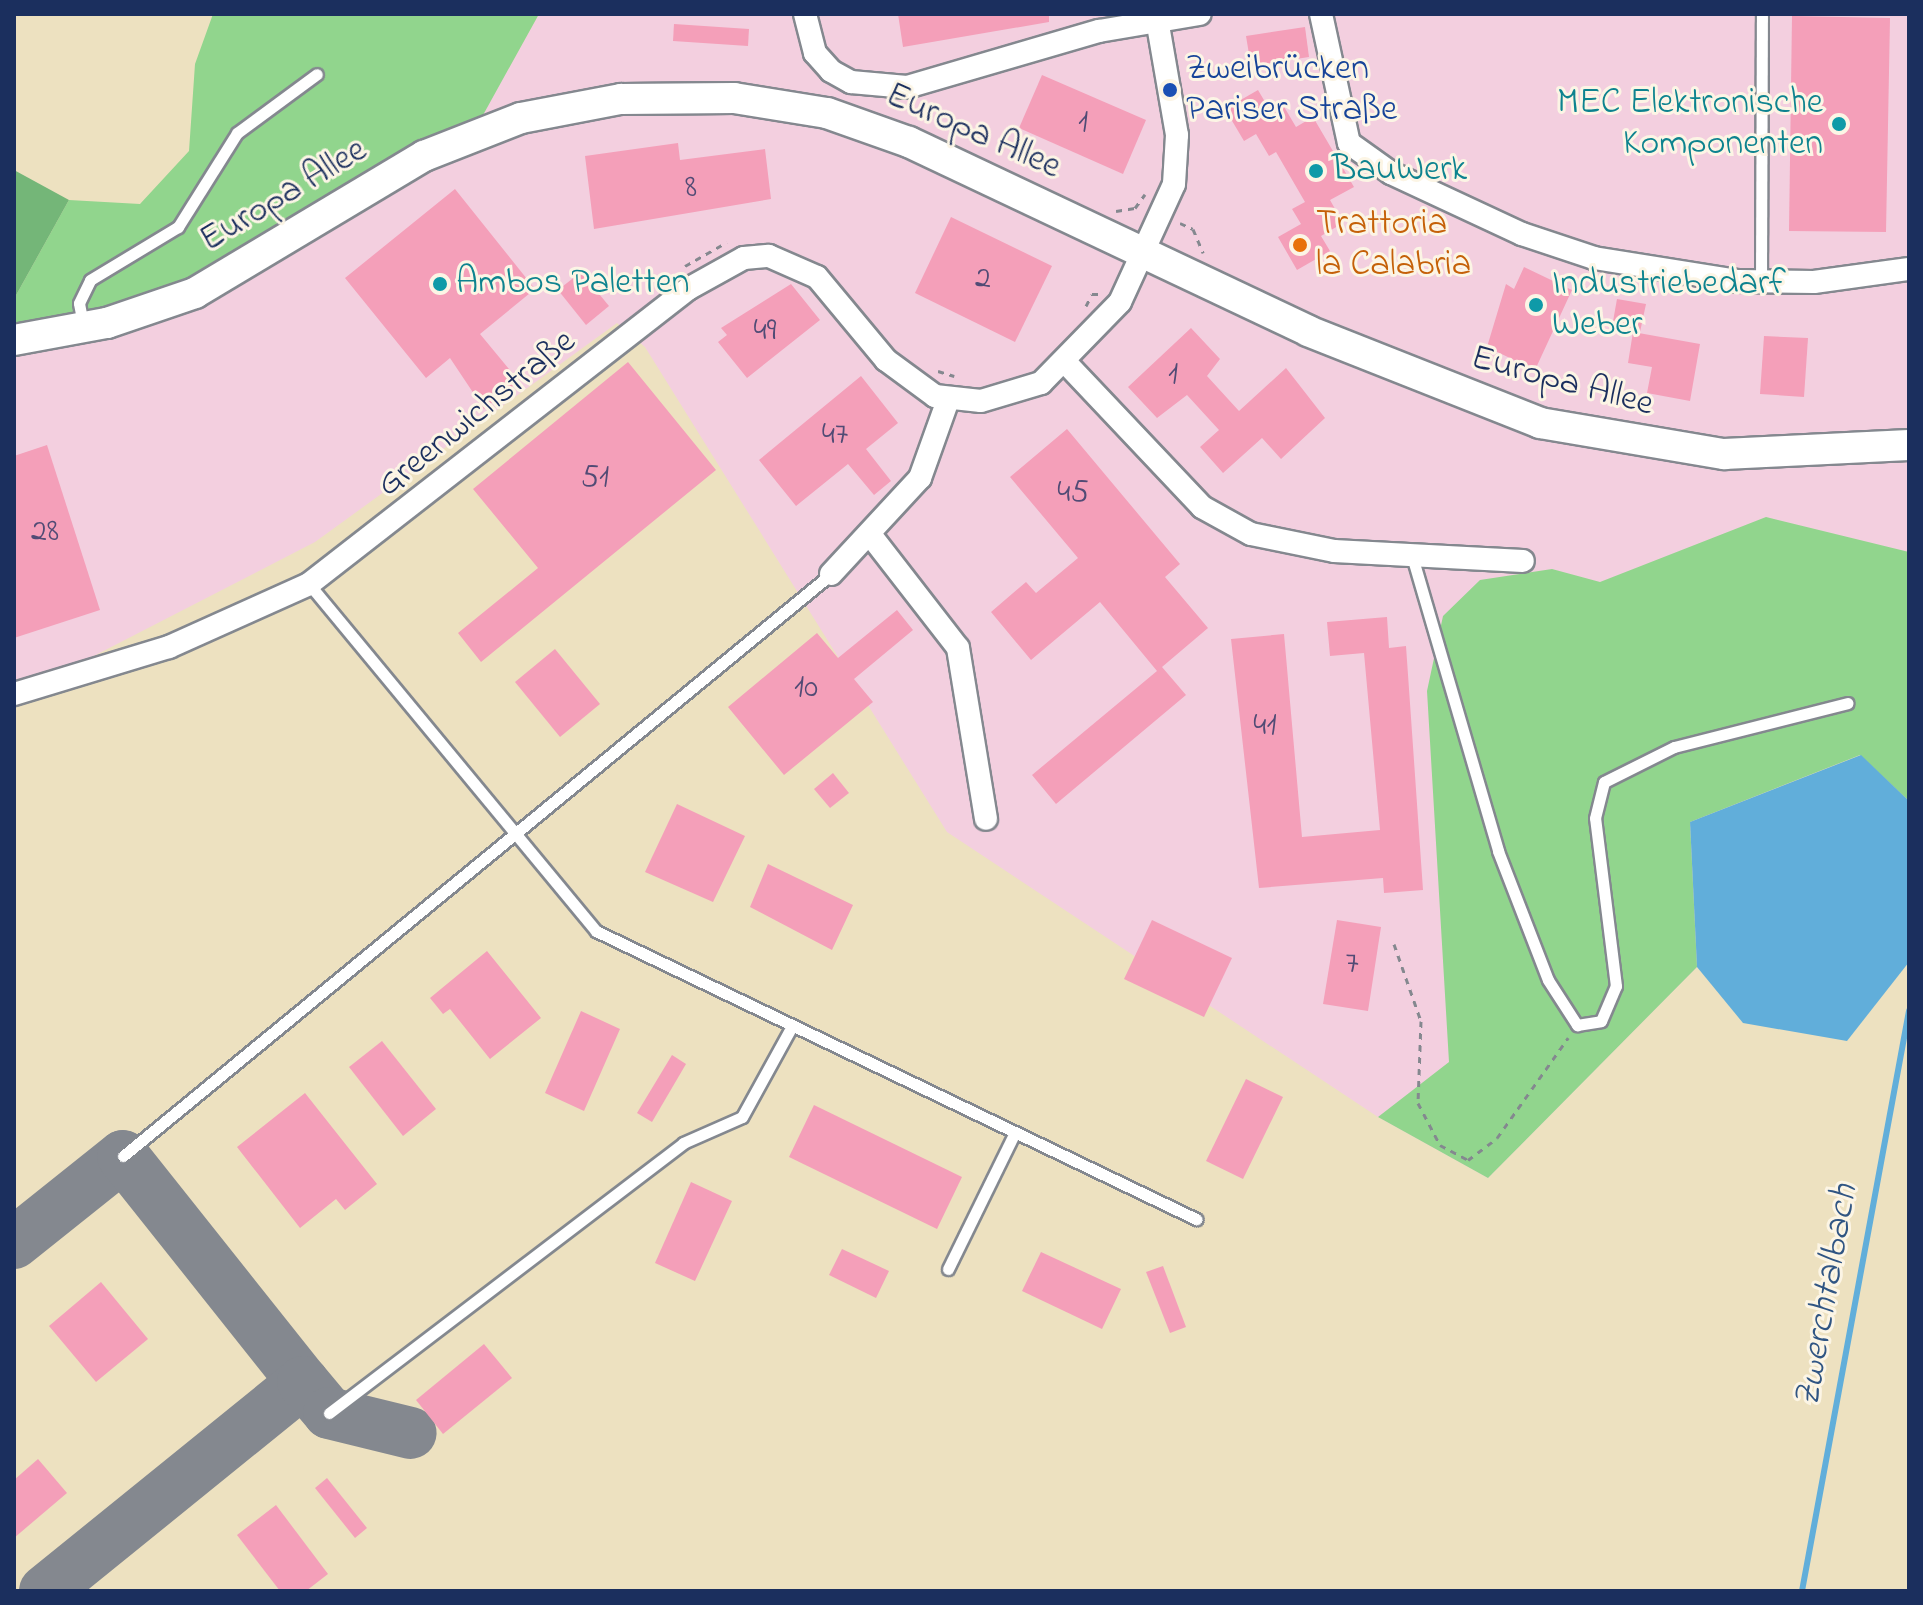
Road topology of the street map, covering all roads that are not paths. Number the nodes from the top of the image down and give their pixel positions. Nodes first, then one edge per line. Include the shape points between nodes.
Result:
1 (805, 14) edge
2 (1200, 14) edge
3 (1321, 14) edge
4 (1762, 14) edge
5 (1157, 18) edge
6 (317, 74) dead end
7 (1146, 253) junction
8 (1909, 269) edge
9 (1761, 282) junction
10 (84, 329) junction
11 (14, 340) edge
12 (1066, 363) junction
13 (948, 400) junction
14 (1909, 445) edge
15 (872, 537) junction
16 (1412, 556) junction
17 (1523, 561) dead end
18 (831, 574) joint
19 (309, 584) junction
20 (14, 694) edge
21 (1848, 703) dead end
22 (986, 819) dead end
23 (512, 835) junction
24 (792, 1026) junction
25 (1014, 1134) junction
26 (123, 1156) dead end
27 (1196, 1219) dead end
28 (948, 1269) dead end
29 (329, 1413) dead end

1 - 5 street via 815,53 831,71 851,82 896,87 940,82 1049,44
2 - 5 street
3 - 9 street via 1340,126 1366,160 1522,234 1594,258
4 - 9 lane
5 - 7 street via 1177,135 1174,184
6 - 10 lane via 237,133 178,227 90,280 79,303
7 - 10 main road, Europa Allee via 865,124 780,104 658,96 567,107 472,135 195,293
7 - 12 street via 1120,302
7 - 14 main road, Europa Allee via 1430,385 1540,423 1724,454
8 - 9 street
10 - 11 main road, Europa Allee
12 - 13 street via 1024,390
12 - 16 street via 1202,507 1251,534 1334,551
13 - 15 street via 920,478
13 - 19 street, Greenwichstraße via 903,377 817,277 769,256 744,258 688,289
15 - 18 street
15 - 22 street via 958,648
16 - 17 street
16 - 21 lane via 1498,851 1548,980 1577,1025 1601,1021 1616,986 1595,818 1604,782 1674,747
18 - 23 lane
19 - 20 street, Greenwichstraße via 169,647
19 - 23 lane
23 - 24 lane via 596,931
23 - 26 lane
24 - 25 lane
24 - 29 lane via 742,1117 683,1143
25 - 27 lane
25 - 28 lane

